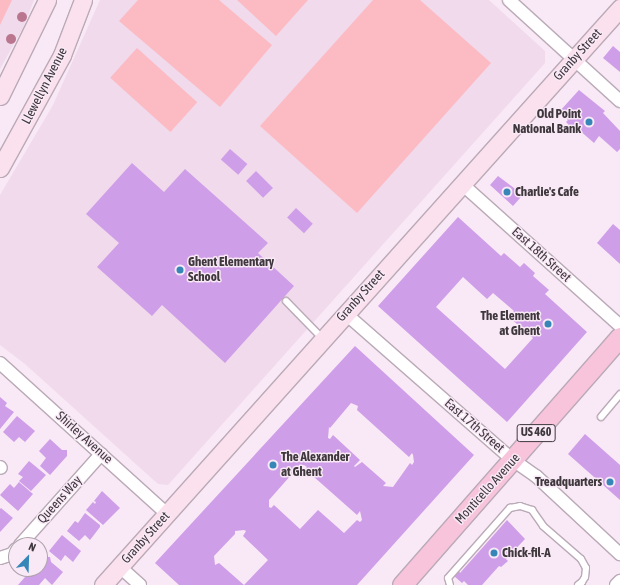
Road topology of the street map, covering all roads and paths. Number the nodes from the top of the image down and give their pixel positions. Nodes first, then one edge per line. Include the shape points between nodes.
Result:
1 (47, 0) edge
2 (83, 0) edge
3 (509, 0) edge
4 (620, 8) edge
5 (574, 59) junction
6 (0, 96) edge
7 (620, 101) edge
8 (0, 168) edge
9 (462, 184) junction
10 (286, 302) dead end
11 (346, 314) junction
12 (620, 326) edge
13 (620, 338) edge
14 (324, 339) junction
15 (0, 363) edge
16 (620, 394) edge
17 (601, 417) dead end
18 (101, 454) junction
19 (514, 460) junction
20 (167, 514) junction
21 (27, 537) edge
22 (620, 554) edge
23 (120, 567) junction
24 (620, 581) edge
25 (103, 585) edge
26 (140, 585) edge
27 (402, 585) edge
28 (450, 585) edge
29 (578, 585) edge
30 (616, 585) edge

1 - 6 street
2 - 8 street, Llewellyn Avenue via 62,55
3 - 5 street
4 - 5 street, Granby Street
5 - 7 street
5 - 9 street, Granby Street
9 - 11 street, Granby Street
9 - 12 street, East 18th Street
10 - 14 lane
11 - 14 street, Granby Street
11 - 19 street, East 17th Street
13 - 19 main road, Monticello Avenue / US 460
14 - 20 street, Granby Street
15 - 18 street, Shirley Avenue
16 - 17 lane
18 - 20 street, Shirley Avenue
18 - 21 street, Queens Way
19 - 22 street, East 17th Street via 536,476
19 - 27 main road, Monticello Avenue / US 460
20 - 23 street, Granby Street
23 - 25 street, Granby Street
23 - 26 street
24 - 30 street
28 - 29 lane via 448,578 510,508 520,506 532,510 543,526 580,558 586,568 585,577

